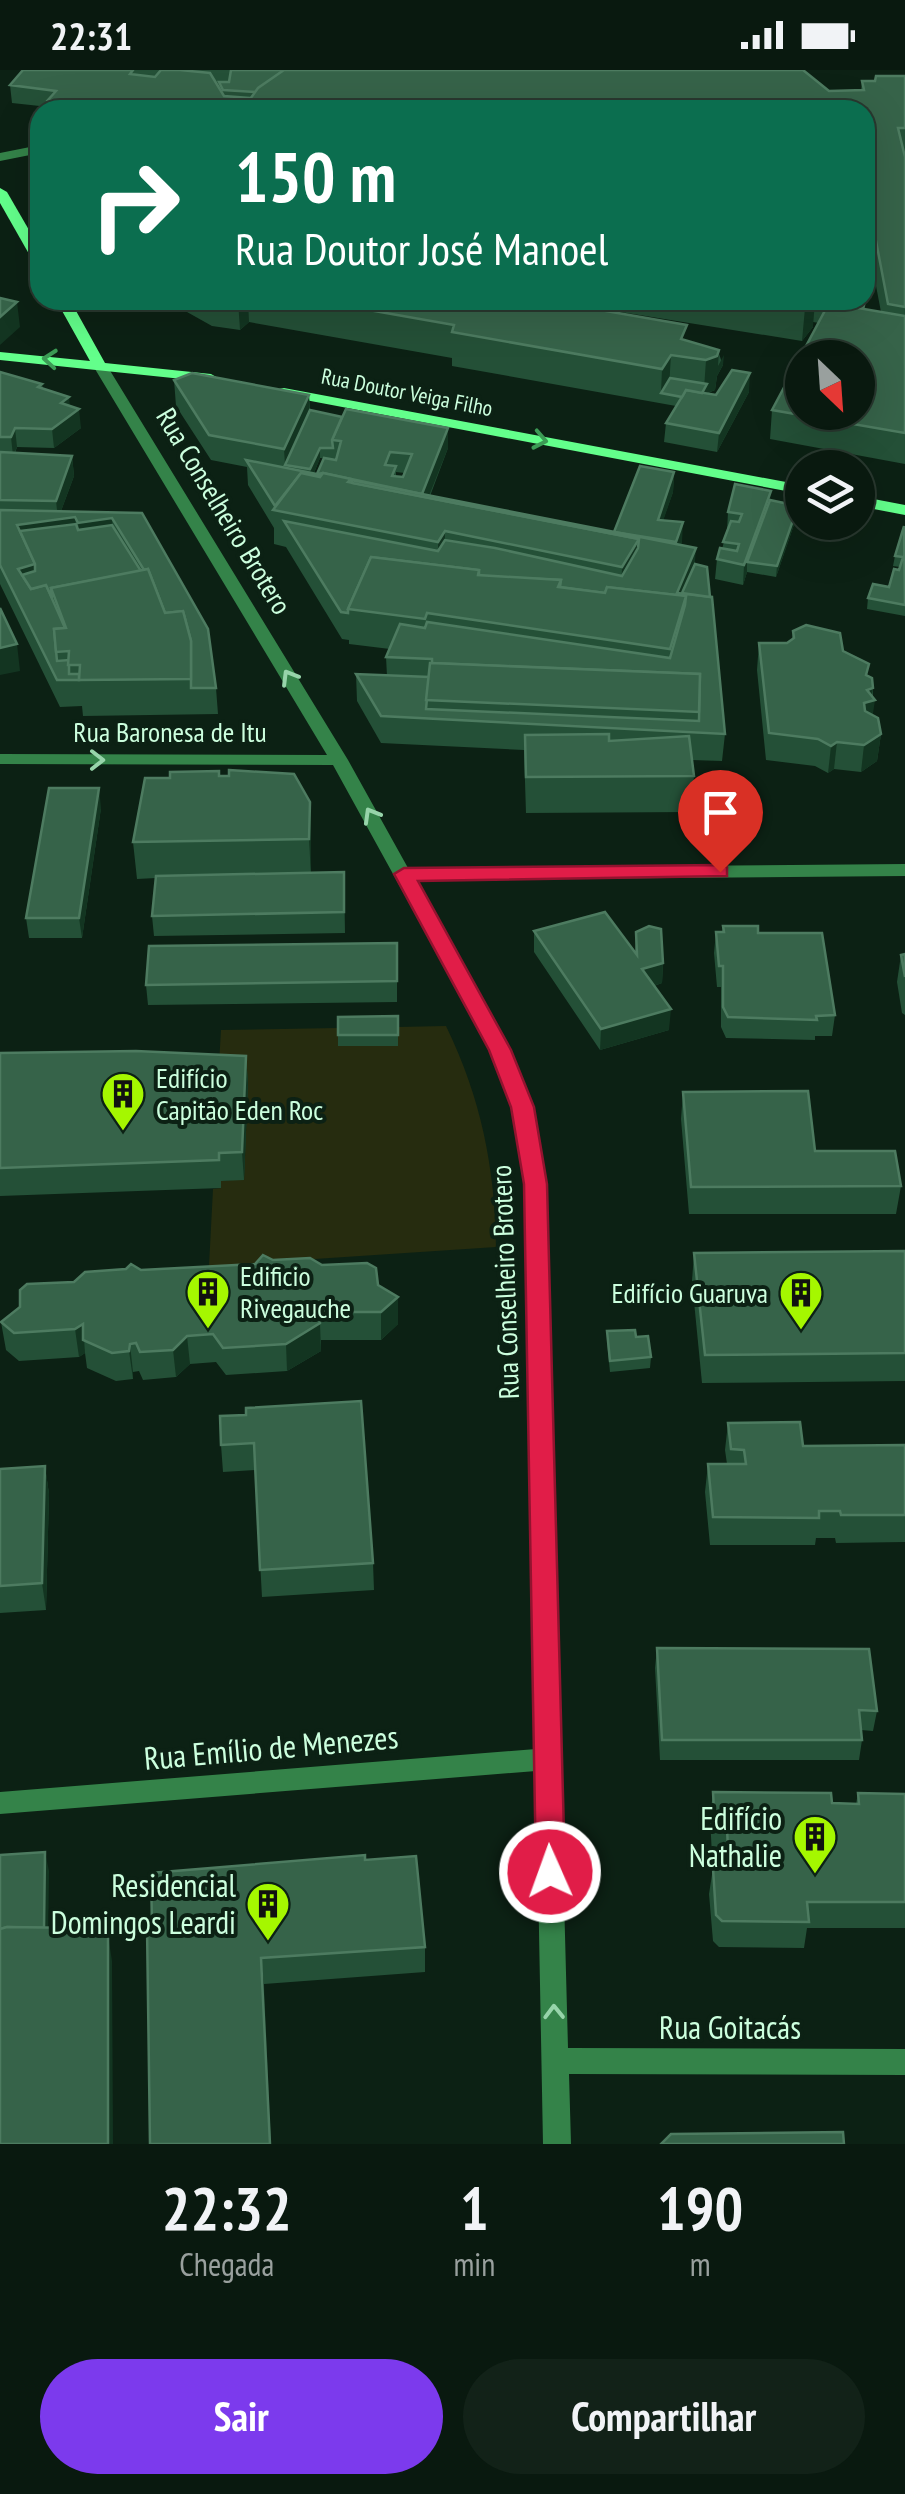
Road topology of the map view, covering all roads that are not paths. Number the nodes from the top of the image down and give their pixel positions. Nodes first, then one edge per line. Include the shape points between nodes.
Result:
1 (30, 152) edge
2 (0, 157) edge
3 (0, 192) edge
4 (30, 244) edge
5 (69, 310) edge
6 (0, 356) edge
7 (99, 364) junction
8 (222, 380) edge
9 (260, 387) edge
10 (785, 487) edge
11 (875, 504) edge
12 (905, 510) edge
13 (0, 759) edge
14 (339, 760) junction
15 (905, 870) edge
16 (404, 874) junction
17 (548, 1759) junction
18 (0, 1803) edge
19 (555, 2061) junction
20 (905, 2062) edge
21 (557, 2144) edge

1 - 2 street
3 - 4 street
5 - 7 street, Rua Conselheiro Brotero
7 -> 6 street
7 - 8 street
14 -> 7 street, Rua Conselheiro Brotero
9 -> 10 street, Rua Doutor Veiga Filho
11 - 12 street
13 -> 14 street, Rua Baronesa de Itu
16 -> 14 street, Rua Conselheiro Brotero
15 - 16 street
16 - 17 street, Rua Conselheiro Brotero via 500,1050 522,1107 532,1164
17 - 18 street, Rua Emílio de Menezes
19 -> 17 street, Rua Conselheiro Brotero
19 - 20 street, Rua Goitacás
19 - 21 street, Rua Conselheiro Brotero

